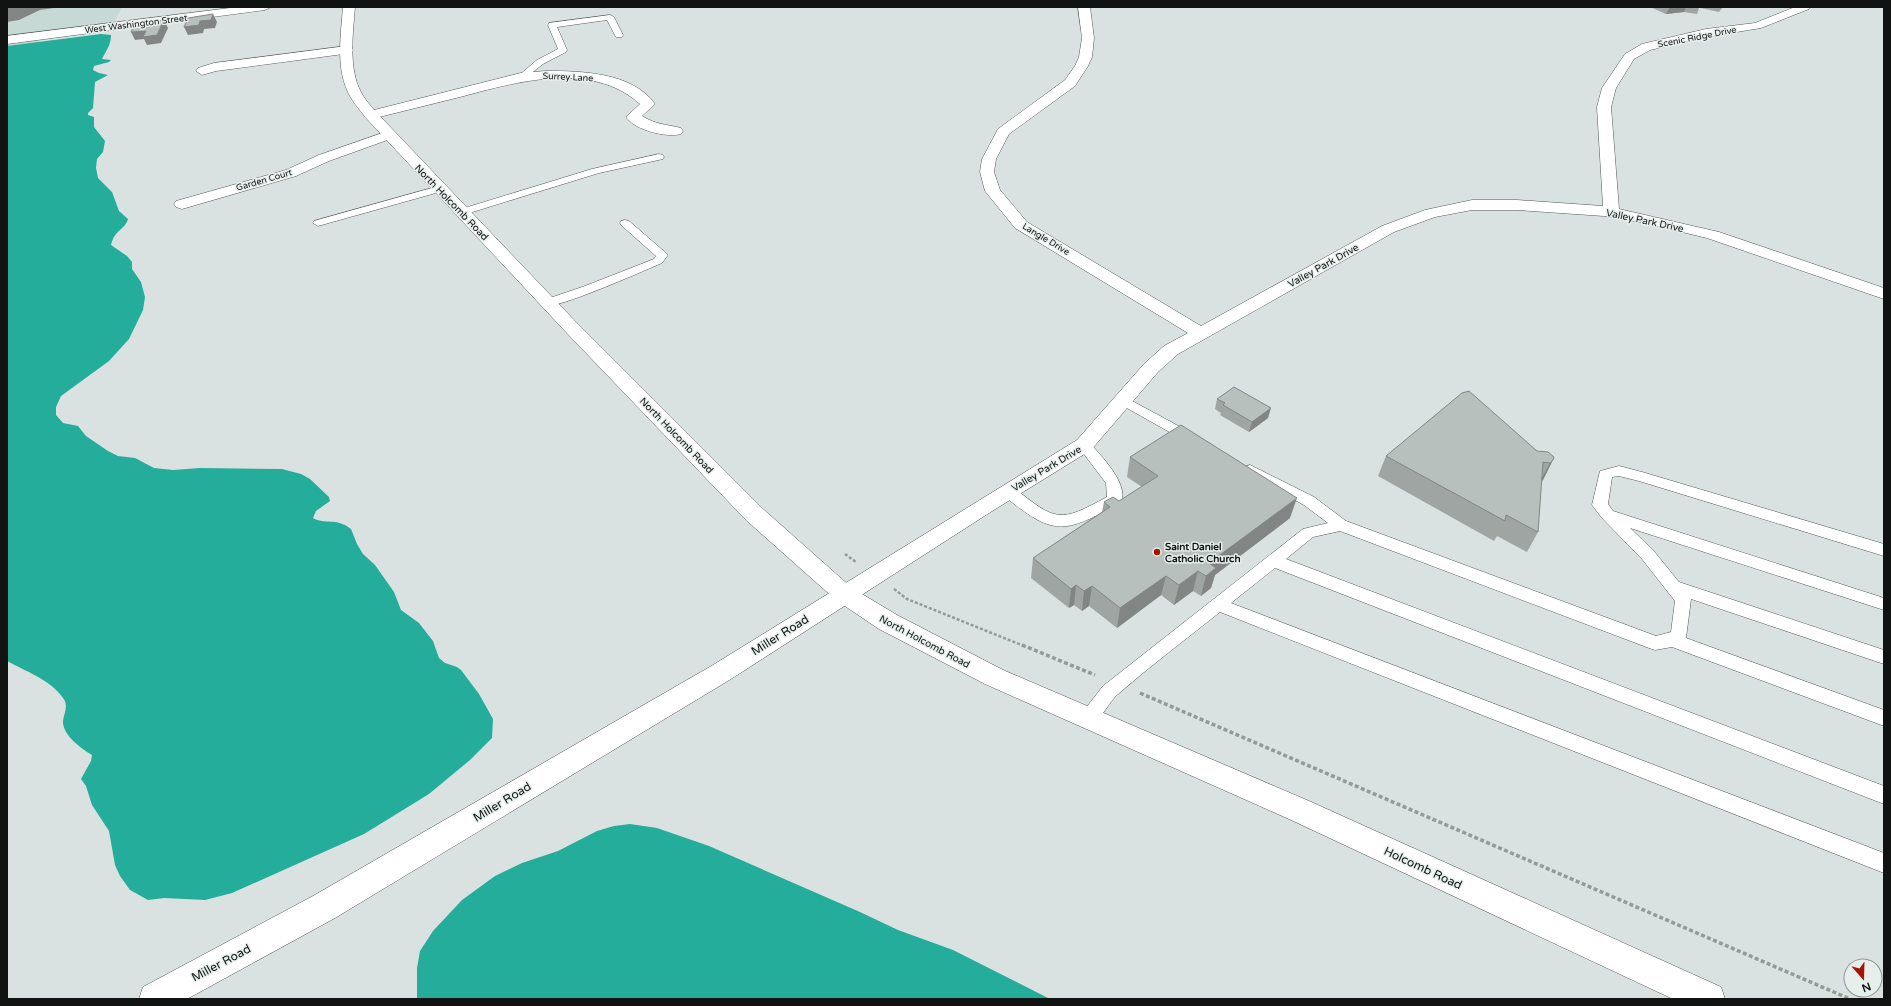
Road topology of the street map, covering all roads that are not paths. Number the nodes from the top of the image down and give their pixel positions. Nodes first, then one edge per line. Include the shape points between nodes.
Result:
1 (265, 7) edge
2 (349, 7) edge
3 (1084, 7) edge
4 (1805, 7) edge
5 (619, 35) dead end
6 (7, 40) edge
7 (347, 50) junction
8 (202, 71) dead end
9 (521, 77) junction
10 (371, 115) junction
11 (676, 131) dead end
12 (388, 135) junction
13 (659, 157) dead end
14 (440, 189) junction
15 (182, 204) dead end
16 (462, 212) junction
17 (1611, 212) junction
18 (318, 223) dead end
19 (625, 223) dead end
20 (1884, 294) edge
21 (548, 303) junction
22 (1201, 332) junction
23 (1123, 400) junction
24 (1084, 445) junction
25 (1203, 445) edge
26 (1238, 464) edge
27 (1008, 492) junction
28 (1607, 515) junction
29 (1341, 525) junction
30 (1884, 550) edge
31 (1274, 561) junction
32 (1674, 587) junction
33 (844, 594) junction
34 (1884, 604) edge
35 (1218, 605) junction
36 (1673, 640) junction
37 (1884, 658) edge
38 (1088, 717) junction
39 (1884, 718) edge
40 (1137, 738) joint
41 (1884, 795) edge
42 (1884, 863) edge
43 (155, 999) edge
44 (1709, 999) edge

1 - 6 street, West Washington Street
2 - 7 street, North Holcomb Road
3 - 22 street, Langle Drive via 1087,17 1088,51 1085,64 1070,83 1003,132 989,159 987,172 993,191 1021,225
4 - 17 street, Scenic Ridge Drive via 1757,26 1699,34 1646,47 1629,57 1609,88 1604,107
5 - 9 lane via 610,17 552,25 563,50 540,62
7 - 8 street via 214,67
7 - 10 street, North Holcomb Road via 351,85
9 - 10 street, Surrey Lane
9 - 11 street, Surrey Lane via 546,75 598,79 626,87 648,104 633,117 652,128
10 - 12 street, North Holcomb Road
12 - 14 street, North Holcomb Road
12 - 15 street, Garden Court via 324,158 292,173
13 - 16 lane via 596,171
14 - 16 street, North Holcomb Road
14 - 18 lane
16 - 21 street, North Holcomb Road
17 - 20 street, Valley Park Drive via 1714,235
17 - 22 street, Valley Park Drive via 1517,205 1472,205 1431,213 1388,229
19 - 21 lane via 662,255 658,261
21 - 33 street, North Holcomb Road via 755,516
22 - 23 street, Valley Park Drive via 1171,350
23 - 24 street, Valley Park Drive
23 - 25 lane
24 - 27 street, Valley Park Drive
24 - 27 lane via 1113,482 1115,499 1083,517 1060,522 1034,511
26 - 29 lane via 1309,501
27 - 33 street, Valley Park Drive
28 - 30 lane via 1600,505 1605,474 1619,470
28 - 32 lane via 1634,540
28 - 34 lane
29 - 31 lane via 1308,533
29 - 36 lane via 1655,642
31 - 35 lane
31 - 41 lane
32 - 36 lane via 1683,600 1679,635
32 - 37 lane
33 - 38 street, North Holcomb Road via 888,622 994,677
33 - 43 street, Miller Road via 722,672 324,907
35 - 38 lane via 1109,691
35 - 42 lane
36 - 39 lane
38 - 40 street, North Holcomb Road
40 - 44 street, Holcomb Road

